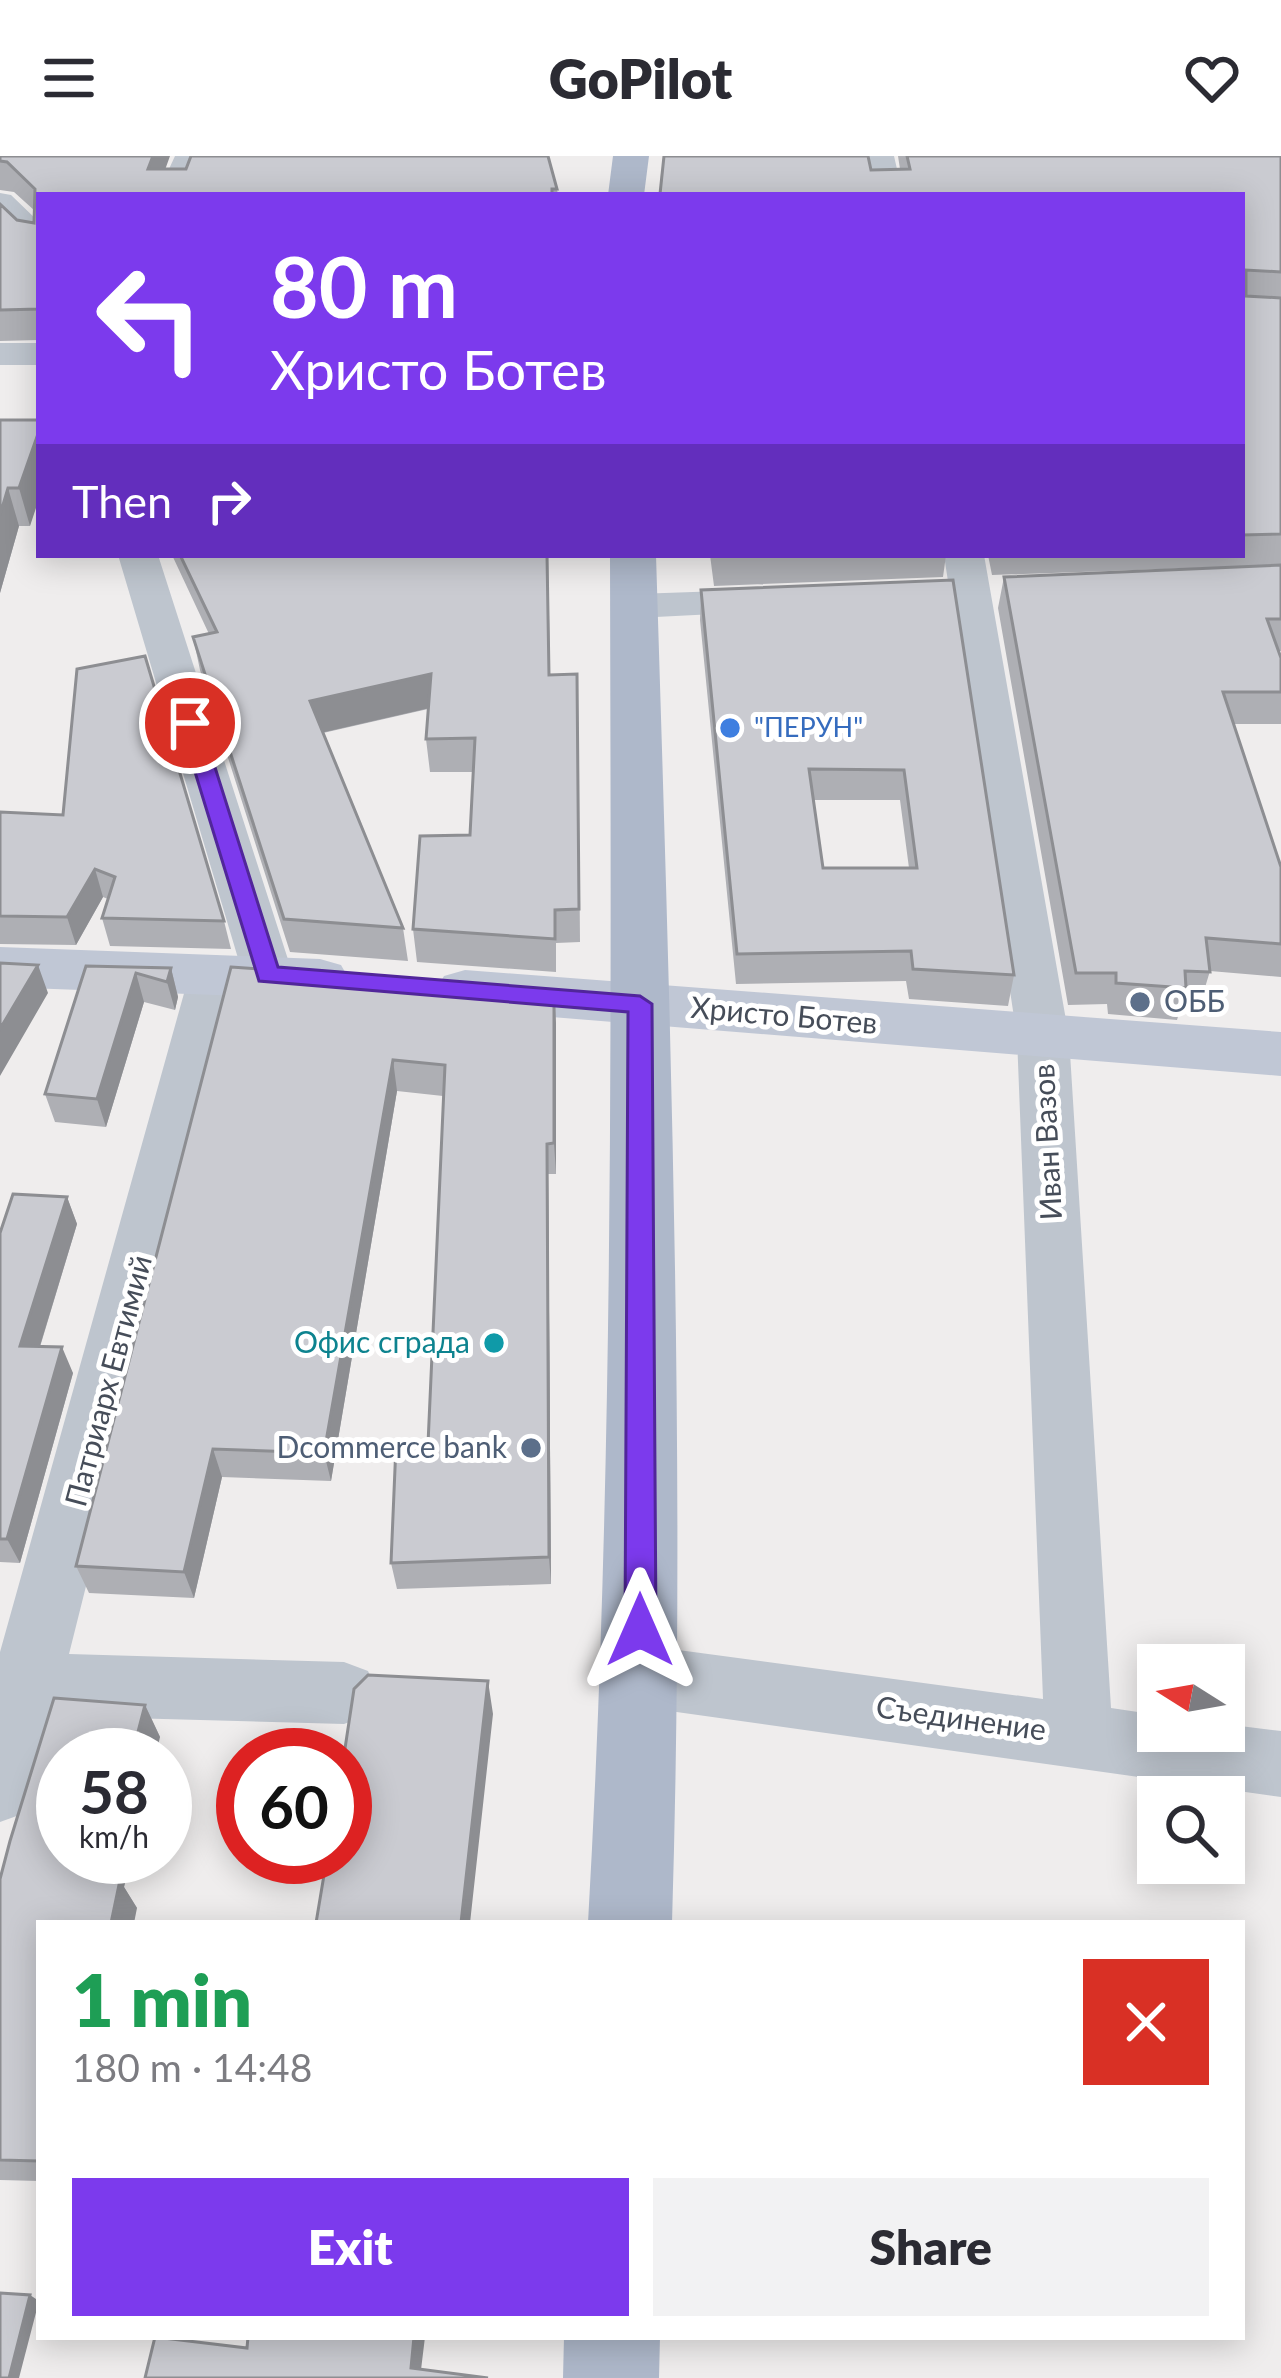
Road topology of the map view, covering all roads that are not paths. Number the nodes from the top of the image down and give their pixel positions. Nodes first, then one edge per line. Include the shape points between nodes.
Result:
1 (190, 156) edge
2 (631, 156) edge
3 (879, 156) edge
4 (174, 192) edge
5 (626, 192) edge
6 (886, 192) edge
7 (0, 202) edge
8 (36, 237) edge
9 (0, 354) edge
10 (36, 354) edge
11 (139, 558) edge
12 (634, 580) edge
13 (971, 584) edge
14 (816, 599) edge
15 (0, 967) edge
16 (242, 974) junction
17 (640, 1004) junction
18 (1043, 1037) junction
19 (1281, 1054) edge
20 (640, 1676) junction
21 (15, 1685) edge
22 (344, 1693) dead end
23 (1079, 1735) junction
24 (1281, 1764) edge
25 (0, 1789) edge
26 (630, 1920) edge
27 (612, 2340) edge
28 (611, 2378) edge

1 - 4 street
2 - 5 main road
3 - 6 street
7 - 8 street
9 - 10 street
11 - 16 street
12 - 14 street
12 - 17 main road
13 - 18 street, Иван Вазов
15 - 16 main road, Христо Ботев
16 - 17 main road, Христо Ботев
16 - 21 street, Патриарх Евтимий
17 - 18 main road, Христо Ботев
17 - 20 main road
18 - 19 main road, Христо Ботев
18 - 23 street, Иван Вазов
20 - 23 street, Съединение
20 - 26 main road
21 - 22 street
21 - 25 street, Патриарх Евтимий
23 - 24 street, Съединение
27 - 28 main road

